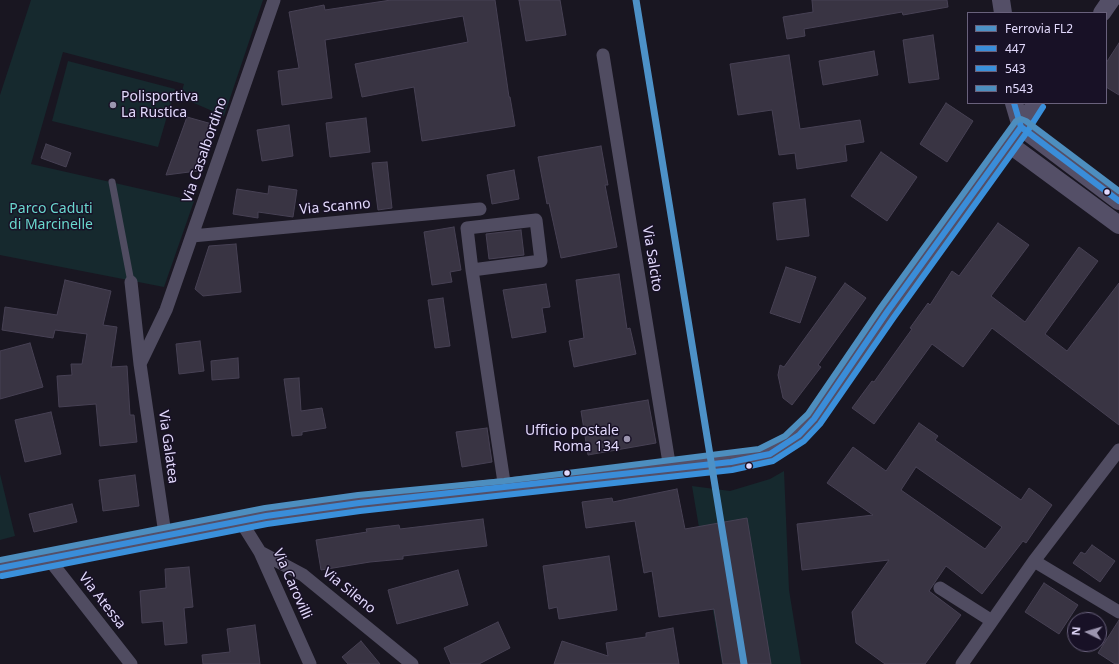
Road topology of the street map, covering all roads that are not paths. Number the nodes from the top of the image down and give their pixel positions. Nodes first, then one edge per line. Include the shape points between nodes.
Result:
1 (274, 0) edge
2 (1001, 0) edge
3 (1111, 0) edge
4 (1003, 12) edge
5 (1103, 12) edge
6 (603, 55) dead end
7 (1014, 104) edge
8 (1035, 104) edge
9 (1021, 128) junction
10 (1009, 144) junction
11 (112, 182) dead end
12 (1094, 182) junction
13 (1082, 198) junction
14 (1119, 200) edge
15 (480, 209) dead end
16 (1119, 225) edge
17 (192, 236) junction
18 (472, 270) junction
19 (131, 282) joint
20 (140, 364) junction
21 (1119, 450) edge
22 (670, 469) junction
23 (505, 488) junction
24 (240, 520) junction
25 (165, 534) junction
26 (260, 552) junction
27 (48, 558) junction
28 (1034, 561) junction
29 (0, 568) edge
30 (940, 588) dead end
31 (1119, 612) edge
32 (992, 621) junction
33 (131, 664) edge
34 (310, 664) edge
35 (412, 664) edge
36 (962, 664) edge

1 - 17 street, Via Casalbordino
2 - 4 street
3 - 5 street
6 - 22 street, Via Salcito
7 - 9 street
8 - 9 street
9 - 10 street
9 - 12 street
10 - 13 street
10 - 22 street via 803,432 781,448 761,458
11 - 19 lane
12 - 13 street via 1086,183 1082,187
12 - 14 street
13 - 16 street
15 - 17 street, Via Scanno
17 - 20 street, Via Casalbordino via 166,310
18 - 18 street via 467,228 536,220 541,261
18 - 23 street
19 - 20 street, Via Galatea
20 - 25 street, Via Galatea
21 - 28 street
22 - 23 street
23 - 24 street via 359,503
24 - 25 street
24 - 26 street, Via Carovilli
25 - 27 street
26 - 34 street, Via Carovilli
26 - 35 street, Via Sileno via 303,575
27 - 29 street
27 - 33 street, Via Atessa
28 - 31 street
28 - 32 street
30 - 32 street
32 - 36 street

